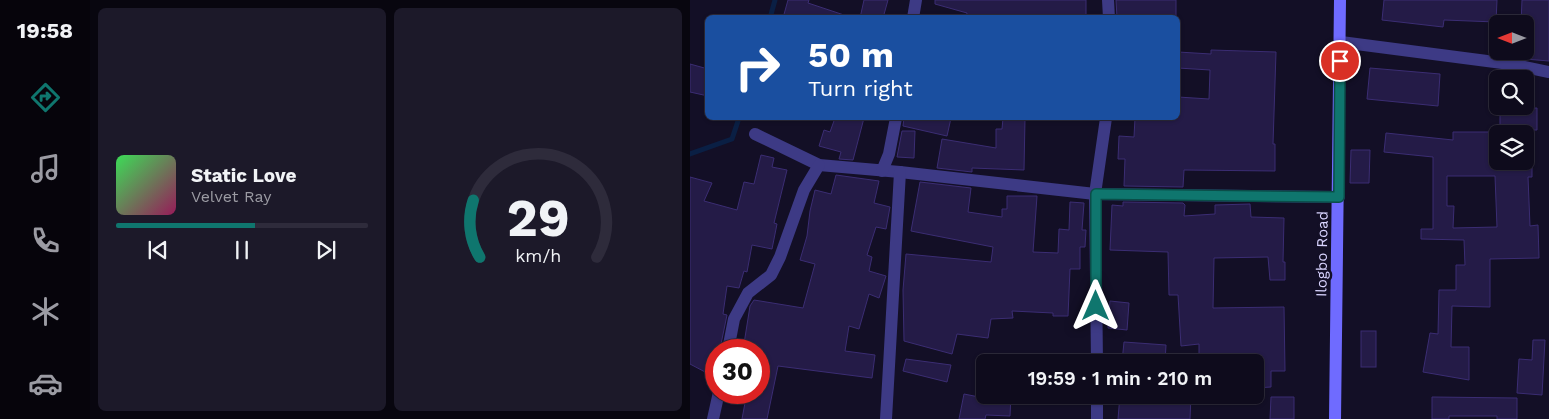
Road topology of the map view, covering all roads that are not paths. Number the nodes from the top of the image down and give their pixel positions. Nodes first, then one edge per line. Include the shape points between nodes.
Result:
1 (916, 0) edge
2 (1108, 0) edge
3 (1340, 0) edge
4 (914, 15) edge
5 (1109, 15) edge
6 (1341, 42) junction
7 (1549, 72) edge
8 (896, 120) edge
9 (1106, 120) edge
10 (755, 134) dead end
11 (819, 165) junction
12 (882, 171) junction
13 (900, 172) junction
14 (1096, 194) junction
15 (1339, 197) junction
16 (730, 339) edge
17 (1097, 354) edge
18 (716, 404) edge
19 (1097, 404) edge
20 (713, 419) edge
21 (886, 419) edge
22 (1096, 419) edge
23 (1335, 419) edge

1 - 4 street
2 - 5 street
3 - 6 main road, Ilogbo Road
6 - 7 street
6 - 15 main road, Ilogbo Road
8 - 12 street
9 - 14 street
10 - 11 street
11 - 12 street
11 - 16 street via 804,190 771,275 748,292 734,319
12 - 13 street
13 - 14 street
13 - 21 street
14 - 15 street
14 - 17 street
15 - 23 main road, Ilogbo Road
18 - 20 street
19 - 22 street

